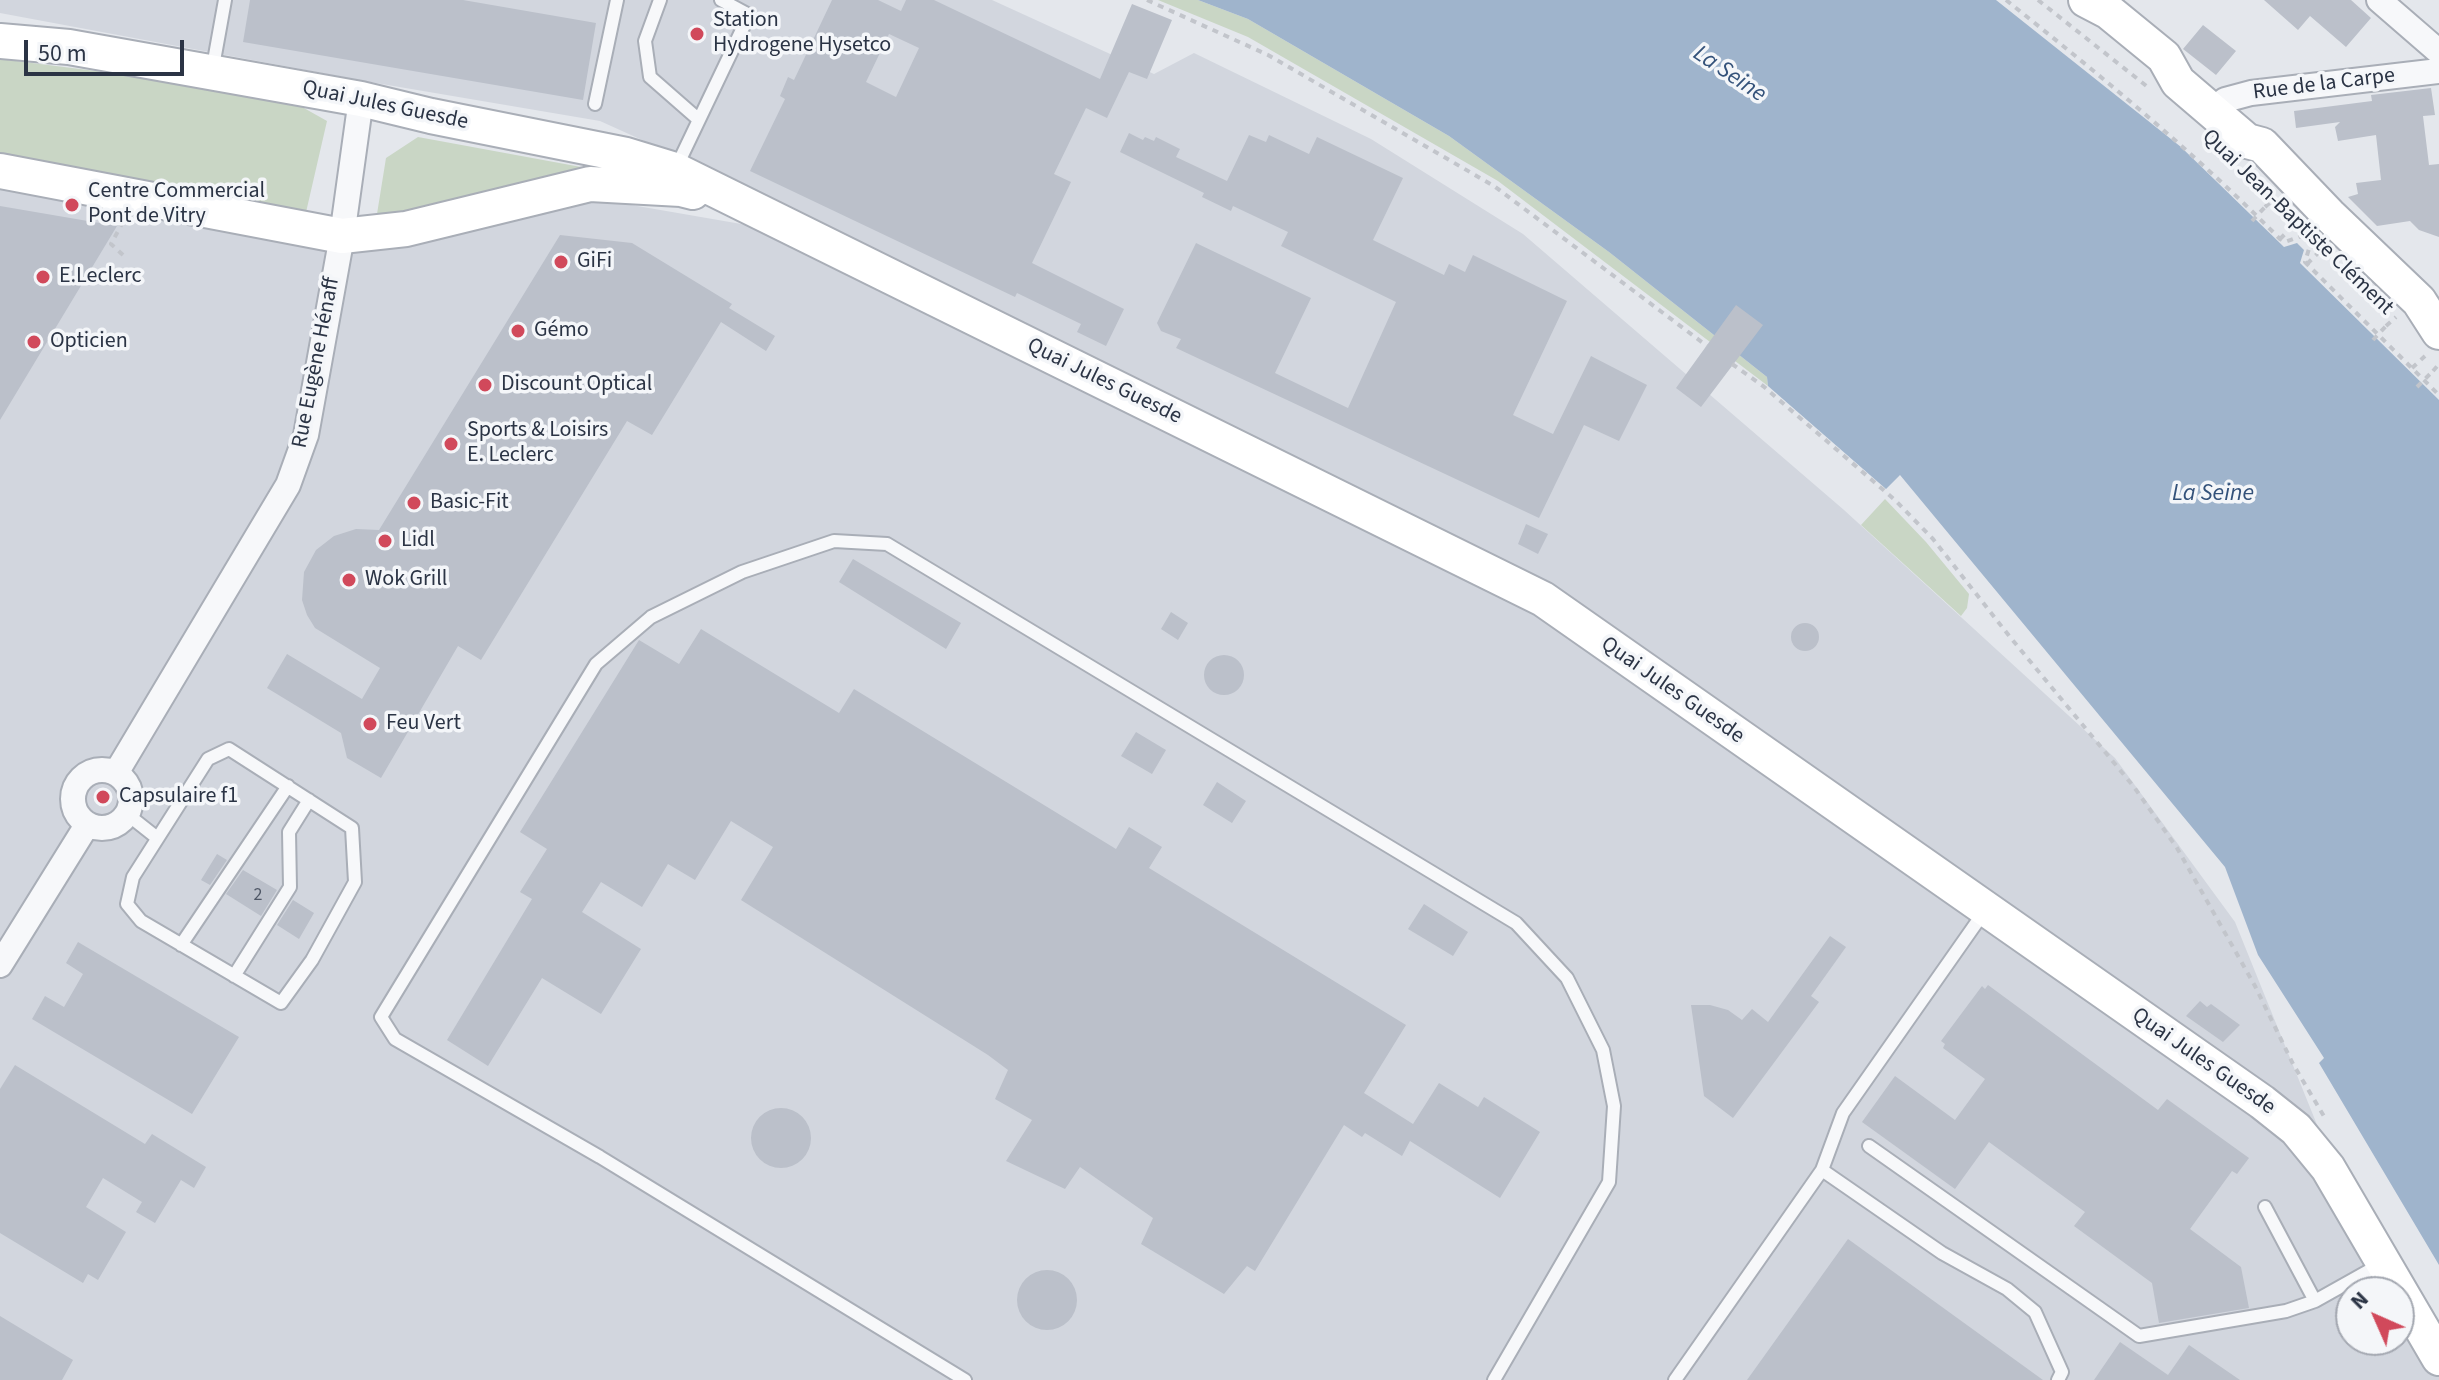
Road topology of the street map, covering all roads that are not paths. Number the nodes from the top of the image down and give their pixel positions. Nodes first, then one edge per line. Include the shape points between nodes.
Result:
1 (225, 0) edge
2 (617, 0) edge
3 (660, 0) edge
4 (721, 0) edge
5 (2079, 0) edge
6 (2086, 0) edge
7 (2379, 0) edge
8 (0, 41) edge
9 (2439, 52) edge
10 (2439, 71) edge
11 (212, 73) junction
12 (2165, 87) junction
13 (361, 99) junction
14 (595, 104) dead end
15 (2214, 111) junction
16 (698, 119) junction
17 (675, 170) junction
18 (0, 171) edge
19 (759, 211) junction
20 (342, 236) junction
21 (2431, 330) edge
22 (116, 773) junction
23 (288, 786) junction
24 (309, 800) junction
25 (127, 814) junction
26 (87, 825) junction
27 (156, 837) junction
28 (1986, 909) junction
29 (181, 945) junction
30 (0, 965) edge
31 (234, 976) junction
32 (1869, 1146) dead end
33 (1822, 1170) junction
34 (2265, 1207) dead end
35 (2384, 1263) junction
36 (2315, 1301) junction
37 (2439, 1358) edge
38 (965, 1380) edge
39 (1494, 1380) edge
40 (1675, 1380) edge
41 (2058, 1380) edge

1 - 11 lane
2 - 14 lane
3 - 16 lane via 645,41 650,77
4 - 16 lane via 749,15
5 - 12 main road, Quai Jean-Baptiste Clément via 2095,30
6 - 12 main road, Quai Jean-Baptiste Clément via 2164,57
7 - 9 street
8 - 11 main road, Quai Jules Guesde via 69,47
10 - 15 street, Rue de la Carpe via 2251,93 2225,100
11 - 13 main road, Quai Jules Guesde
12 - 15 main road, Quai Jean-Baptiste Clément
13 - 17 main road, Quai Jules Guesde
13 - 20 street, Rue Eugène Hénaff
15 - 21 main road, Quai Jean-Baptiste Clément via 2247,141 2262,145 2419,301
16 - 17 lane
17 - 19 main road, Quai Jules Guesde
18 - 20 main road, Quai Jules Guesde
19 - 20 main road, Quai Jules Guesde via 681,189 590,184 406,229
19 - 28 main road, Quai Jules Guesde via 1543,599
20 - 22 street, Rue Eugène Hénaff via 306,435 288,485
22 - 25 street via 129,786
22 - 26 street via 90,772 76,784 75,811
23 - 24 lane
23 - 27 lane via 229,749 208,759
23 - 29 lane
24 - 31 lane via 289,832 290,887
24 - 31 lane via 352,828 355,882 312,960 281,1003
25 - 26 street via 109,828
25 - 27 lane
26 - 30 street
27 - 29 lane via 133,877 127,904 141,921
28 - 33 lane via 1843,1113
28 - 35 main road, Quai Jules Guesde via 2296,1129 2328,1168
29 - 31 lane
32 - 36 lane via 2139,1336 2286,1311
33 - 40 lane
33 - 41 lane via 2035,1312 2062,1372
34 - 36 lane
35 - 36 lane
35 - 37 main road, Quai Jules Guesde
38 - 39 lane via 395,1039 381,1017 596,664 651,617 742,572 834,541 887,544 1516,923 1567,978 1603,1050 1614,1106 1609,1182

